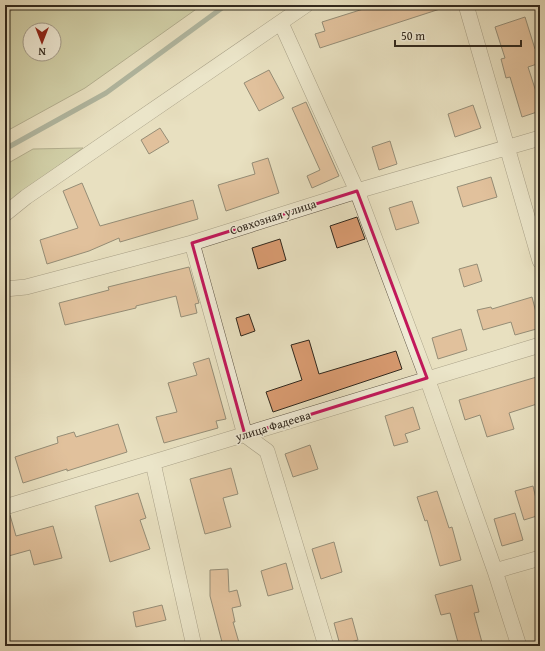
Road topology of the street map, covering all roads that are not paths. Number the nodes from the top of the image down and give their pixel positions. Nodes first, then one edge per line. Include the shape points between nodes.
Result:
1 (306, 5) edge
2 (466, 5) edge
3 (280, 23) junction
4 (540, 138) edge
5 (508, 147) junction
6 (358, 191) junction
7 (5, 214) edge
8 (192, 243) junction
9 (540, 261) edge
10 (5, 289) edge
11 (540, 345) edge
12 (427, 378) junction
13 (245, 435) junction
14 (153, 463) junction
15 (5, 507) edge
16 (540, 558) edge
17 (495, 571) junction
18 (194, 646) edge
19 (326, 646) edge
20 (519, 646) edge

1 - 3 street
2 - 5 street
3 - 6 street
3 - 7 street
4 - 5 street, Совхозная улица
5 - 6 street, Совхозная улица
5 - 9 street
6 - 8 street, Совхозная улица
6 - 12 street
8 - 10 street, Совхозная улица via 26,287
8 - 13 street
11 - 12 street, улица Фадеева
12 - 13 street, улица Фадеева
12 - 17 street
13 - 14 street, улица Фадеева
13 - 19 street via 267,451
14 - 15 street, улица Фадеева
14 - 18 street
16 - 17 street
17 - 20 street

